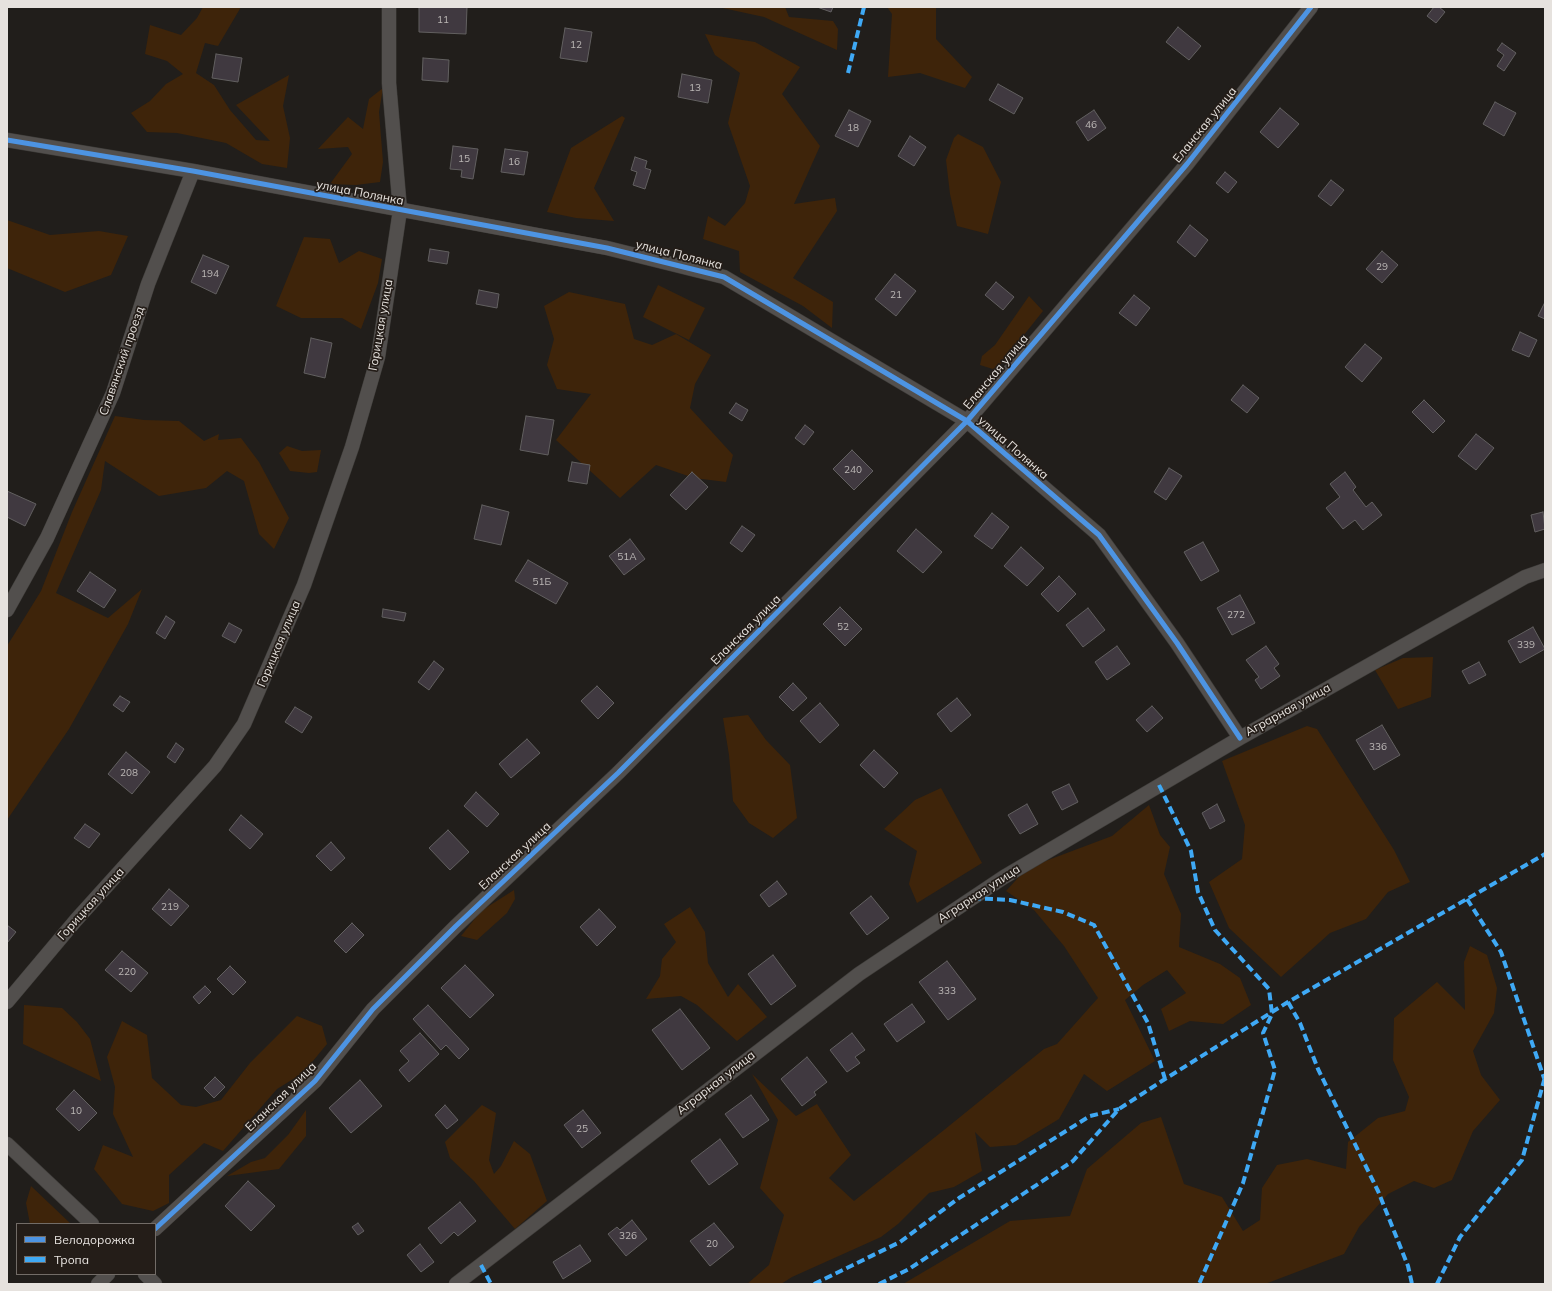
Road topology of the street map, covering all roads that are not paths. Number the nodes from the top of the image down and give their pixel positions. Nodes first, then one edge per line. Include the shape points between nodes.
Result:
1 (389, 7) edge
2 (1311, 7) edge
3 (7, 140) edge
4 (193, 171) junction
5 (400, 210) junction
6 (967, 422) junction
7 (1545, 570) edge
8 (7, 610) edge
9 (1240, 738) junction
10 (7, 1002) edge
11 (7, 1144) edge
12 (91, 1223) edge
13 (156, 1228) edge
14 (107, 1275) edge
15 (146, 1275) edge
16 (98, 1284) edge
17 (155, 1284) edge
18 (456, 1284) edge

1 - 5 street, улица Полянка via 389,83
2 - 6 street, Еланская улица via 1187,164
3 - 4 street, улица Полянка
4 - 5 street, улица Полянка
4 - 8 street, Славянский проезд via 148,284 113,393 47,538
5 - 6 street, улица Полянка via 607,248 724,277
5 - 10 street, Горицкая улица via 378,356 352,447 304,585 244,724 215,766 76,920
6 - 9 street, улица Полянка via 1099,535 1177,643
6 - 13 street, Еланская улица via 618,773 456,926 373,1009 315,1081
7 - 9 street, Аграрная улица via 1525,578
9 - 18 street, Аграрная улица via 1004,877 859,974
11 - 12 street
14 - 16 street
15 - 17 street

